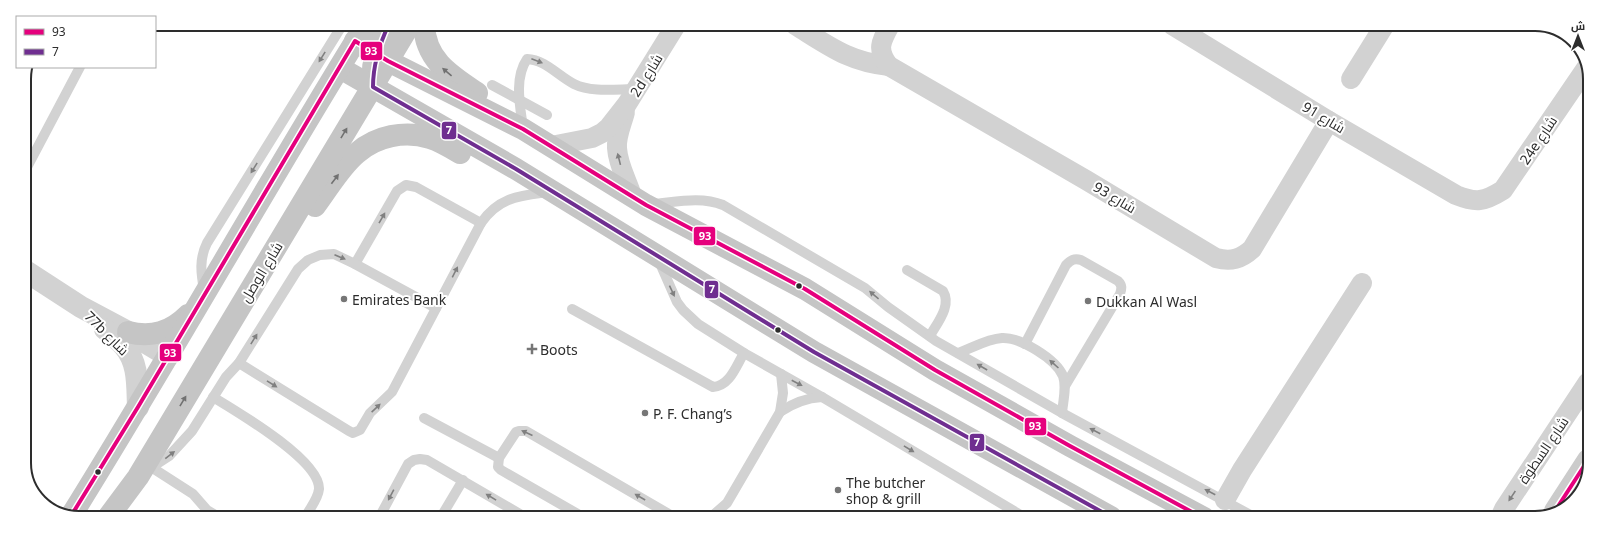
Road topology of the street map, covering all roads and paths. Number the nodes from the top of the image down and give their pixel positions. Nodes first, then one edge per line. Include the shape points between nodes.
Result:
1 (354, 31) edge
2 (355, 31) edge
3 (356, 31) edge
4 (386, 31) edge
5 (404, 31) edge
6 (425, 31) edge
7 (672, 31) edge
8 (806, 31) edge
9 (887, 31) edge
10 (1182, 31) edge
11 (1381, 31) edge
12 (382, 58) junction
13 (889, 66) junction
14 (79, 68) edge
15 (340, 68) junction
16 (1583, 74) edge
17 (1351, 79) dead end
18 (492, 85) dead end
19 (373, 87) junction
20 (632, 97) junction
21 (519, 100) junction
22 (548, 115) dead end
23 (1329, 121) junction
24 (523, 129) junction
25 (551, 146) junction
26 (31, 160) edge
27 (516, 169) junction
28 (553, 191) junction
29 (639, 200) junction
30 (1479, 201) joint
31 (480, 222) junction
32 (281, 239) junction
33 (656, 256) junction
34 (355, 264) junction
35 (907, 270) dead end
36 (31, 275) edge
37 (1362, 283) dead end
38 (200, 301) junction
39 (81, 307) junction
40 (436, 308) junction
41 (572, 309) dead end
42 (128, 332) junction
43 (930, 336) junction
44 (1025, 344) junction
45 (744, 353) junction
46 (958, 354) junction
47 (168, 356) junction
48 (239, 364) junction
49 (781, 374) junction
50 (1065, 386) junction
51 (1583, 390) edge
52 (213, 397) junction
53 (822, 397) junction
54 (138, 407) junction
55 (780, 412) junction
56 (1062, 413) junction
57 (424, 418) dead end
58 (499, 458) junction
59 (1583, 468) edge
60 (145, 472) junction
61 (463, 480) junction
62 (1225, 500) junction
63 (727, 502) junction
64 (1559, 505) edge
65 (74, 511) edge
66 (113, 511) edge
67 (209, 511) edge
68 (309, 511) edge
69 (383, 511) edge
70 (445, 511) edge
71 (515, 511) edge
72 (573, 511) edge
73 (664, 511) edge
74 (717, 511) edge
75 (726, 511) edge
76 (1014, 511) edge
77 (1100, 511) edge
78 (1191, 511) edge
79 (1244, 511) edge
80 (1503, 511) edge

1 -> 38 lane via 207,243 201,263
2 - 15 main road
3 - 12 main road
4 - 12 main road via 382,39
5 - 12 main road, شارع الوصل
24 -> 6 main road via 501,108 442,68 433,56
7 - 20 street, 2d شارع
8 - 13 street via 856,60
9 - 13 street via 881,44 881,53
10 - 23 street, شارع 91
11 - 17 street
12 - 19 main road, شارع الوصل
12 - 24 main road
13 - 23 street, شارع 93 via 1216,258 1226,261 1245,256 1252,249
14 - 26 lane
15 - 19 main road
15 - 38 main road
16 - 30 street, 24e شارع via 1503,190
18 - 21 lane
19 - 27 main road
32 -> 19 main road, شارع الوصل
21 -> 20 lane via 520,82 527,59 539,61 574,84
20 - 25 street, 2d شارع via 602,133 582,141
29 -> 20 street, 2d شارع via 620,163 617,147
21 - 22 lane
21 - 24 lane
23 - 30 street, شارع 91 via 1456,195
24 - 25 main road
25 - 29 main road
27 - 28 main road
32 -> 27 main road via 301,223 357,153 369,144 386,137 400,134 429,137 490,168
28 - 31 lane via 508,199 496,206
28 - 33 main road
43 -> 29 lane via 865,288 723,205 699,200
29 - 78 main road via 805,289 935,370
34 -> 31 lane via 397,191 406,185 416,187
40 -> 31 lane
60 -> 32 main road, شارع الوصل
33 -> 45 lane via 683,310 698,324
33 - 77 main road via 814,352
34 - 40 lane
48 -> 34 lane via 298,269 308,260 320,255 334,254
35 - 43 lane via 943,291 946,296 946,306
36 - 39 street, 77b شارع
37 - 62 street
38 - 42 main road via 174,327 166,331 147,335
38 - 47 main road
39 - 42 street, 77b شارع
39 - 54 street, 77b شارع via 124,345 130,355 136,369
48 -> 40 lane via 349,432 357,432 374,409 392,392
41 - 45 lane via 713,387 728,380
42 - 47 street, 77b شارع
43 - 46 lane
44 - 46 lane via 1001,338
50 -> 44 lane via 1058,368
44 - 50 lane via 1070,261 1081,260 1118,281 1122,289 1120,294
45 - 49 lane
56 -> 46 lane
47 - 54 main road
48 - 52 lane via 226,377
49 -> 53 lane
49 - 55 lane via 783,393
50 - 56 lane
51 -> 80 street, شارع السطوة
60 -> 52 lane via 169,456 192,432
52 - 68 lane via 274,436 303,462 318,483 318,494
53 - 55 lane via 800,401
53 -> 76 lane
54 - 65 main road
55 - 63 lane
62 -> 56 lane
57 - 58 lane
58 - 72 lane via 498,467 501,470
73 -> 58 lane via 526,432 519,430 513,434
59 - 64 main road
60 - 66 main road, شارع الوصل
60 - 67 lane via 193,494
61 -> 69 lane via 427,460 414,460 408,464
61 - 70 lane
71 -> 61 lane
62 - 79 lane
63 - 74 lane
63 - 75 lane

